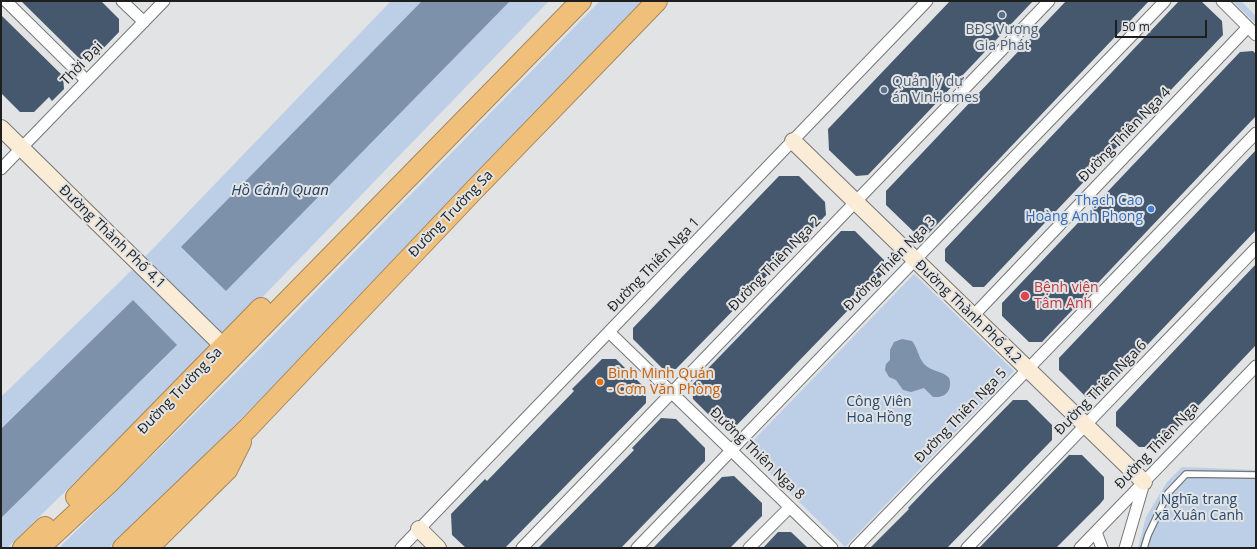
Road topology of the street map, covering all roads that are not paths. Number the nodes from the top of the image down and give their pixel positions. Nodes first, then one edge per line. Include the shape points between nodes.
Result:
1 (6, 1) edge
2 (122, 1) edge
3 (164, 1) edge
4 (562, 1) edge
5 (581, 1) edge
6 (657, 1) edge
7 (927, 1) edge
8 (1049, 1) edge
9 (1165, 1) edge
10 (1222, 1) edge
11 (144, 22) junction
12 (1252, 31) edge
13 (86, 80) junction
14 (484, 100) junction
15 (1, 128) edge
16 (1256, 133) edge
17 (793, 141) junction
18 (21, 148) junction
19 (1, 169) edge
20 (856, 202) junction
21 (344, 243) junction
22 (1256, 248) edge
23 (915, 260) junction
24 (973, 316) junction
25 (609, 332) junction
26 (224, 346) junction
27 (1256, 366) edge
28 (1028, 369) junction
29 (672, 393) junction
30 (1086, 425) junction
31 (248, 428) junction
32 (731, 450) junction
33 (1256, 475) edge
34 (1144, 482) junction
35 (790, 507) junction
36 (419, 529) junction
37 (1096, 532) junction
38 (23, 548) edge
39 (38, 548) edge
40 (123, 548) edge
41 (148, 548) edge
42 (401, 548) edge
43 (438, 548) edge
44 (522, 548) edge
45 (637, 548) edge
46 (749, 548) edge
47 (832, 548) edge
48 (855, 548) edge
49 (967, 548) edge
50 (1080, 548) edge
51 (1102, 548) edge
52 (1125, 548) edge
53 (1144, 548) edge

1 - 13 street
2 - 11 street
3 - 11 street, Thời Đại
4 - 14 highway, Đường Trường Sa via 504,62
5 - 14 highway, Đường Trường Sa
6 - 31 highway, Đường Trường Sa
7 - 17 street, Đường Thiên Nga 1
8 - 20 street, Đường Thiên Nga 2
9 - 23 street, Đường Thiên Nga 3
10 - 12 street
11 - 13 street, Thời Đại
12 - 24 street, Đường Thiên Nga 4
13 - 18 street, Thời Đại
14 - 21 highway, Đường Trường Sa
15 - 18 street, Đường Thành Phố 4.1
16 - 28 street, Đường Thiên Nga 5
17 - 20 street, Đường Thành Phố 4.2
17 - 25 street, Đường Thiên Nga 1
18 - 19 street, Thời Đại
18 - 26 street, Đường Thành Phố 4.1
20 - 23 street, Đường Thành Phố 4.2
20 - 29 street, Đường Thiên Nga 2
21 - 26 highway, Đường Trường Sa via 302,268
21 - 39 highway, Đường Trường Sa via 108,484
22 - 30 street, Đường Thiên Nga 6
23 - 24 street, Đường Thành Phố 4.2
23 - 32 street, Đường Thiên Nga 3
24 - 28 street, Đường Thành Phố 4.2
25 - 29 street, Đường Thiên Nga 8
25 - 36 street, Đường Thiên Nga 1
26 - 38 highway, Đường Trường Sa
27 - 34 street, Đường Thiên Nga
28 - 30 street, Đường Thành Phố 4.2
28 - 48 street, Đường Thiên Nga 5
29 - 32 street, Đường Thiên Nga 8
29 - 44 street, Đường Thiên Nga 2
30 - 34 street, Đường Thành Phố 4.2
30 - 49 street, Đường Thiên Nga 6
31 - 40 highway, Đường Trường Sa
31 - 41 highway, Đường Trường Sa via 227,470
32 - 35 street, Đường Thiên Nga 8
32 - 45 street, Đường Thiên Nga 3
33 - 53 lane via 1186,474 1168,493
34 - 37 street, Đường Thiên Nga
34 - 52 street
35 - 46 street
35 - 47 street, Đường Thiên Nga 8
36 - 42 street, Đường Thiên Nga 1
36 - 43 street
37 - 50 street, Đường Thiên Nga
37 - 51 street

